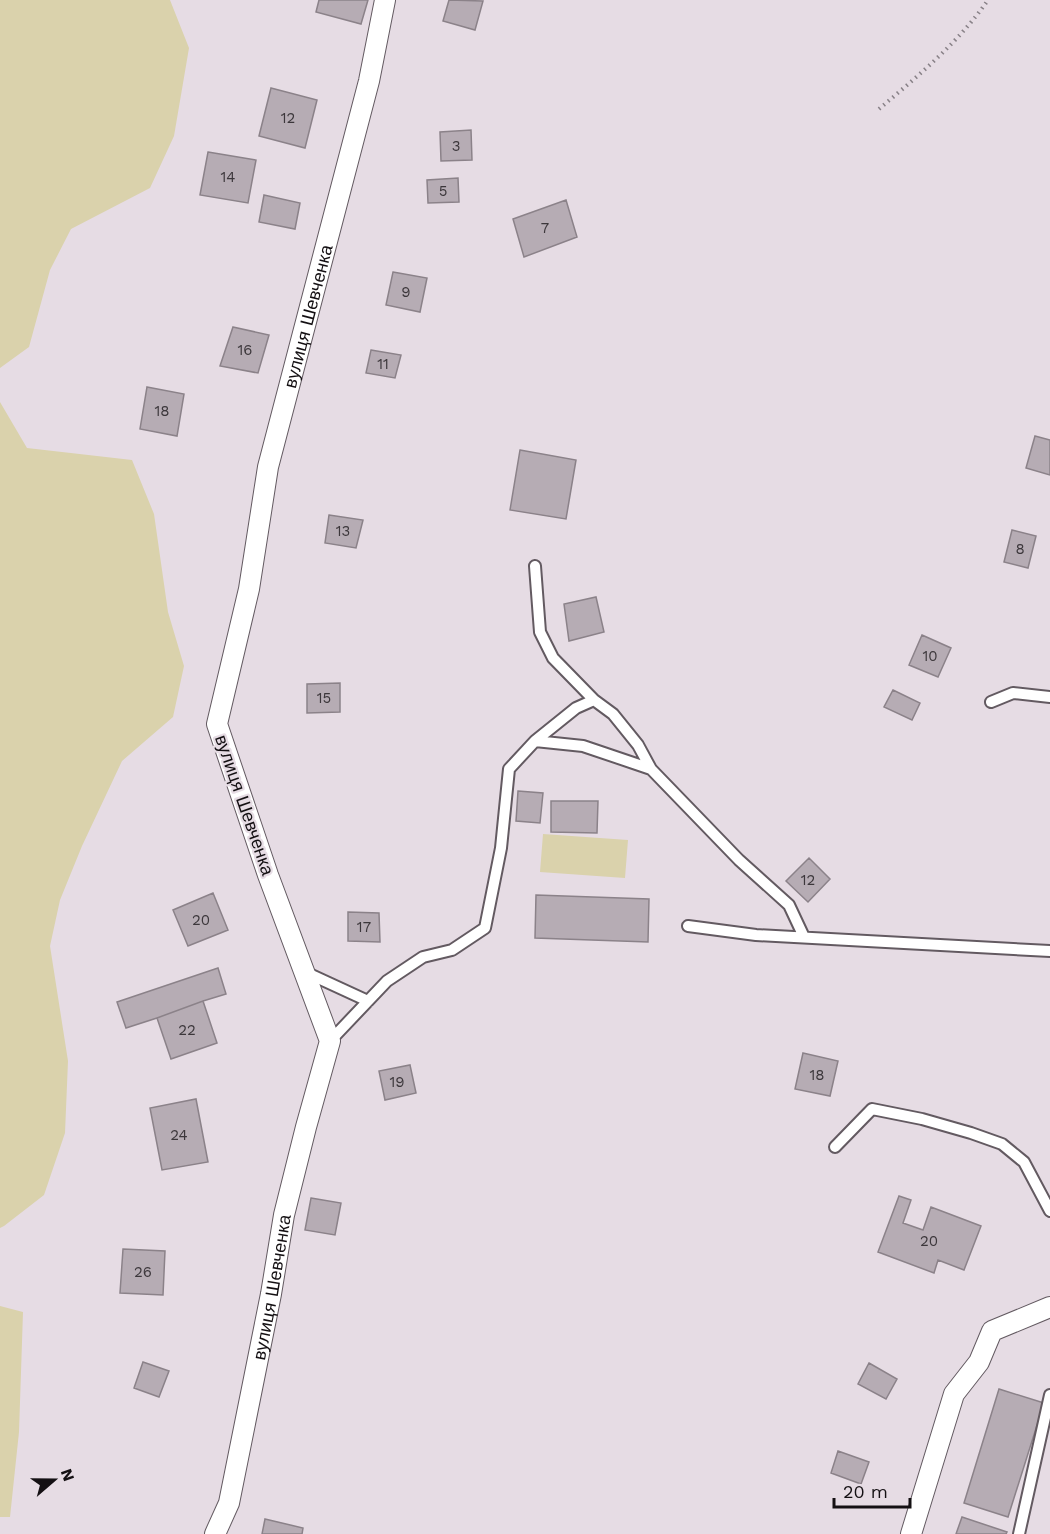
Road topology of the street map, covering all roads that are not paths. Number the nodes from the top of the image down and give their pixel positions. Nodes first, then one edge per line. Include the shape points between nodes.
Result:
1 (385, 0) edge
2 (535, 566) dead end
3 (1050, 697) edge
4 (594, 700) junction
5 (991, 702) dead end
6 (535, 741) junction
7 (651, 769) junction
8 (688, 926) dead end
9 (804, 937) junction
10 (1050, 951) edge
11 (304, 972) junction
12 (368, 1001) junction
13 (330, 1041) junction
14 (835, 1147) dead end
15 (1050, 1211) edge
16 (1050, 1307) edge
17 (1050, 1395) edge
18 (215, 1534) edge
19 (911, 1534) edge
20 (1019, 1534) edge

1 - 11 street, вулиця Шевченка via 369,81 267,466 249,589 217,724
2 - 4 lane via 540,632 553,658
3 - 5 lane via 1013,693
4 - 6 lane via 569,713
4 - 7 lane via 613,714
6 - 7 lane via 583,746
6 - 12 lane via 510,769 501,848 485,928 452,950 423,957 387,981
7 - 9 lane via 739,860 789,905
8 - 9 lane
9 - 10 lane
11 - 12 lane
11 - 13 street, вулиця Шевченка
12 - 13 lane
13 - 18 street, вулиця Шевченка via 284,1215 229,1503
14 - 15 lane via 872,1109 971,1133 1002,1144 1024,1162
16 - 19 street via 992,1331 979,1362 954,1394
17 - 20 lane

